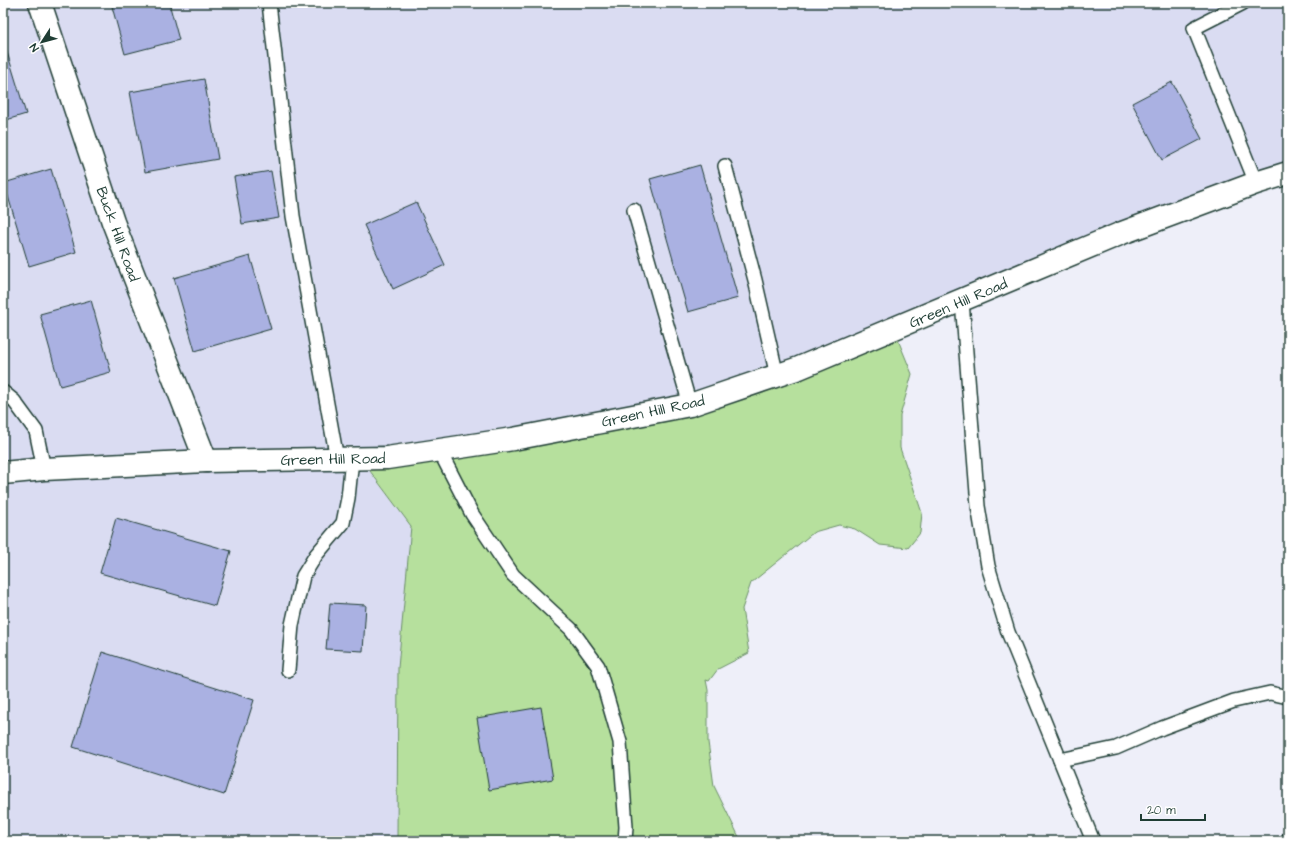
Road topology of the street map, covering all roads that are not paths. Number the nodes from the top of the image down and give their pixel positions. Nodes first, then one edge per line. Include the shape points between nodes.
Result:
1 (40, 3) edge
2 (269, 3) edge
3 (1243, 3) edge
4 (725, 166) dead end
5 (1288, 173) edge
6 (1256, 183) junction
7 (634, 210) dead end
8 (962, 301) junction
9 (777, 376) junction
10 (3, 392) edge
11 (690, 405) junction
12 (439, 450) junction
13 (344, 459) junction
14 (206, 460) junction
15 (44, 469) junction
16 (3, 473) edge
17 (288, 670) dead end
18 (1288, 697) edge
19 (1060, 760) junction
20 (625, 841) edge
21 (1093, 841) edge

1 - 14 main road, Buck Hill Road via 113,222
2 - 13 lane via 293,216
3 - 6 lane via 1194,28
4 - 9 lane
5 - 6 main road, Green Hill Road
6 - 8 main road, Green Hill Road via 1122,233
7 - 11 lane
8 - 9 main road, Green Hill Road
8 - 19 lane via 978,506 988,566 1008,632
9 - 11 main road, Green Hill Road
10 - 15 lane via 14,401 36,431
11 - 12 main road, Green Hill Road via 513,439
12 - 13 main road, Green Hill Road via 387,458
12 - 20 lane via 472,514 513,575 572,629 598,666 620,742
13 - 14 main road, Green Hill Road
13 - 17 lane via 348,498 343,523 316,555 303,576 292,625
14 - 15 main road, Green Hill Road
15 - 16 main road, Green Hill Road
18 - 19 lane via 1270,693 1234,700 1116,748
19 - 21 lane

